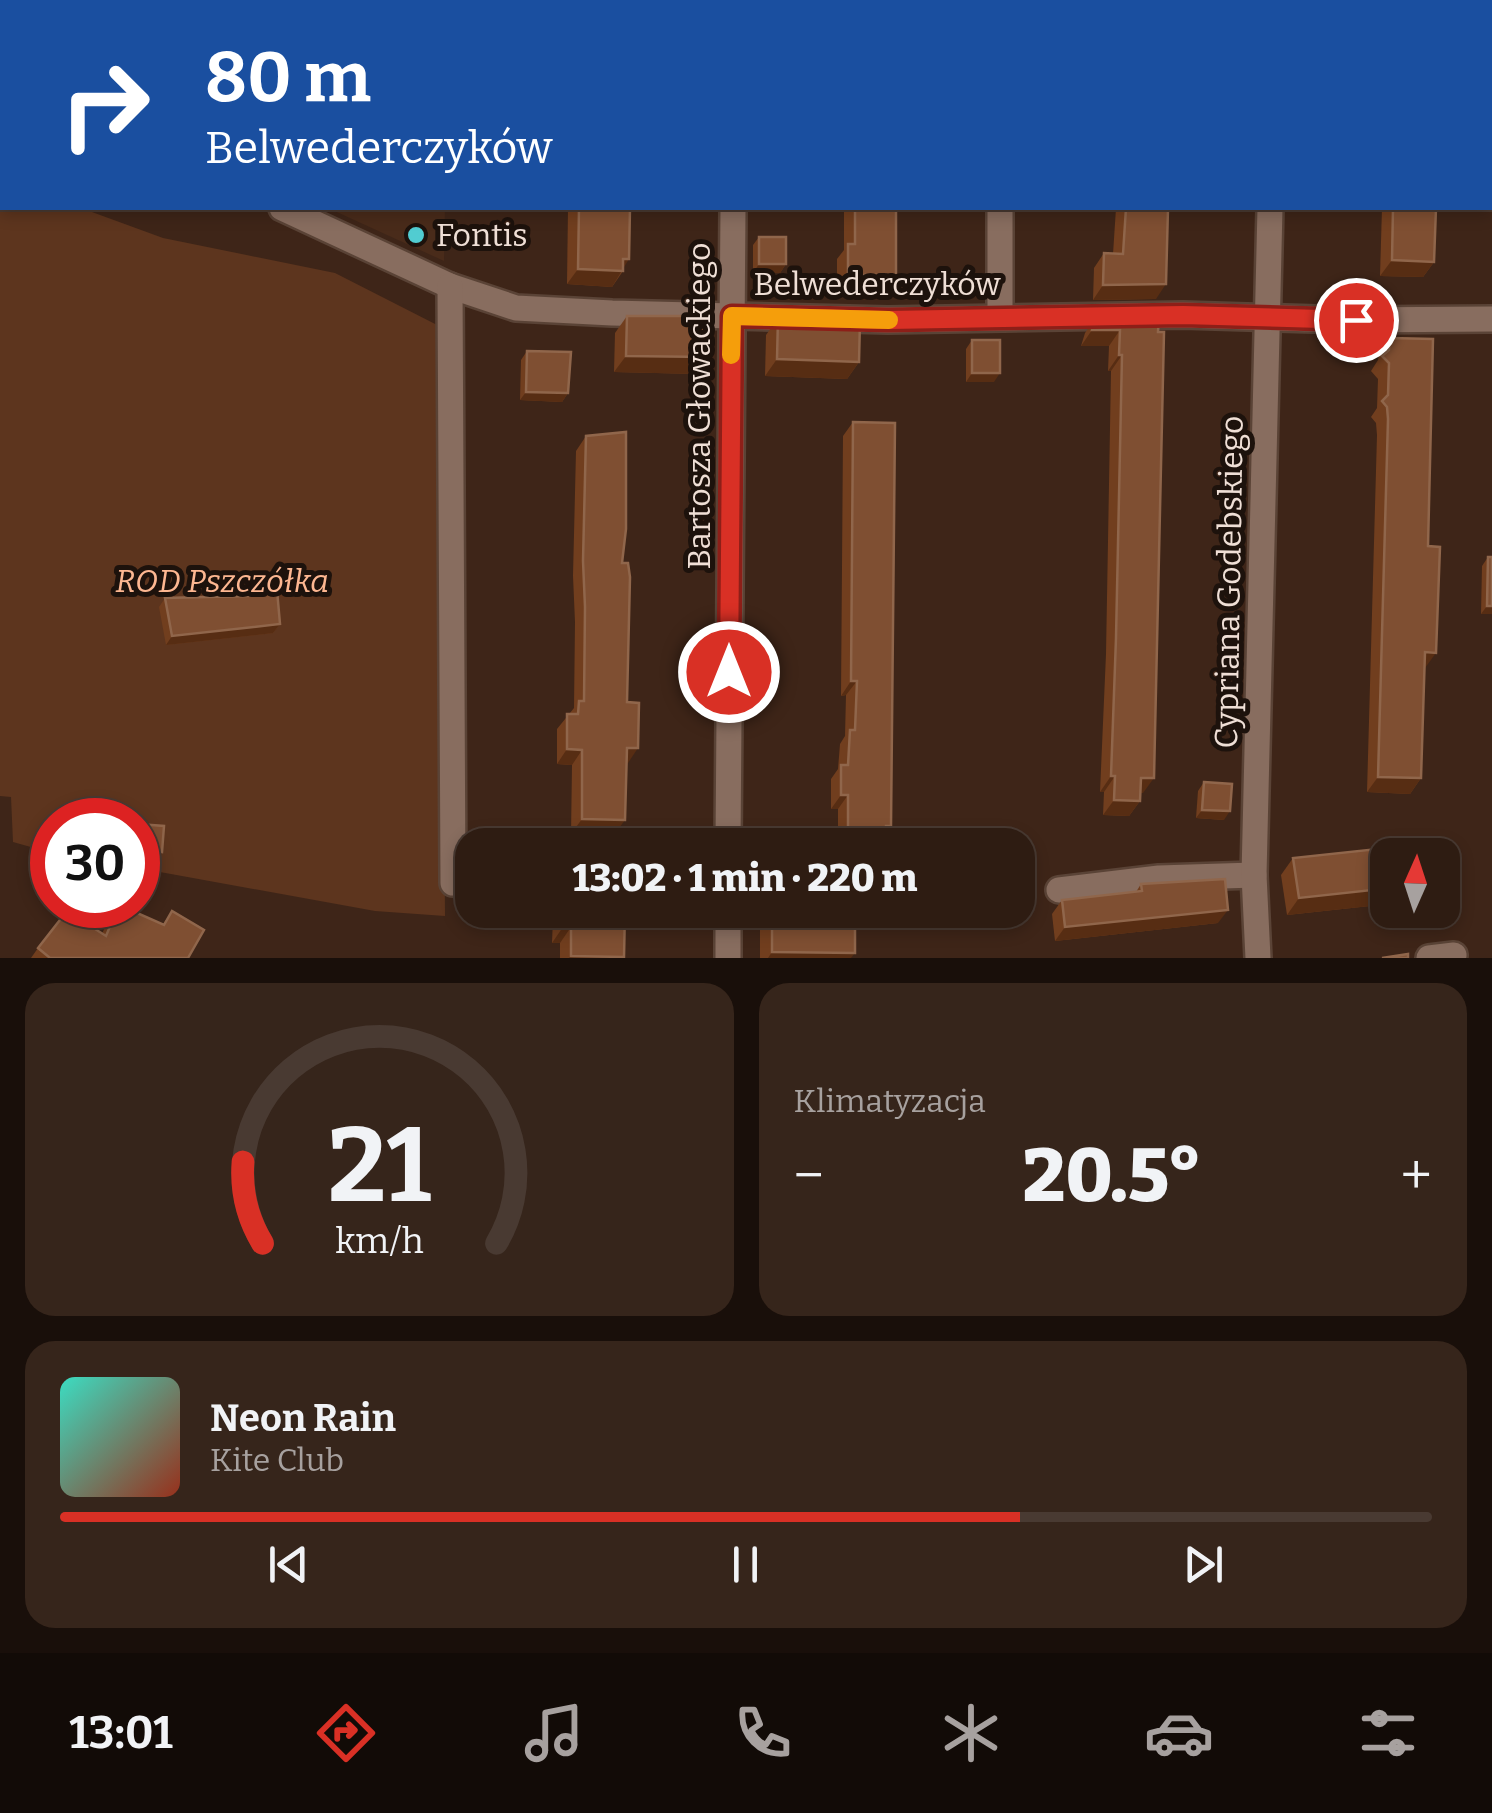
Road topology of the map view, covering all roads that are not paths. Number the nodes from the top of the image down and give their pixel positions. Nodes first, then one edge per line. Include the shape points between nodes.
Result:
1 (286, 210) edge
2 (732, 210) edge
3 (1000, 210) edge
4 (1270, 210) edge
5 (450, 286) junction
6 (732, 316) junction
7 (1000, 317) junction
8 (1267, 318) junction
9 (1492, 319) edge
10 (728, 828) edge
11 (1254, 875) junction
12 (453, 883) dead end
13 (1059, 890) dead end
14 (728, 928) edge
15 (728, 958) edge
16 (1258, 958) edge

1 - 5 street, Belwederczyków
2 - 6 street, Bartosza Głowackiego
3 - 7 street
4 - 8 street, Cypriana Godebskiego
5 - 6 street, Belwederczyków via 516,308
5 - 12 street
6 - 7 street, Belwederczyków
6 - 10 street, Bartosza Głowackiego
7 - 8 street, Belwederczyków
8 - 9 street, Belwederczyków
8 - 11 street, Cypriana Godebskiego
11 - 13 street
11 - 16 street, Cypriana Godebskiego
14 - 15 street

